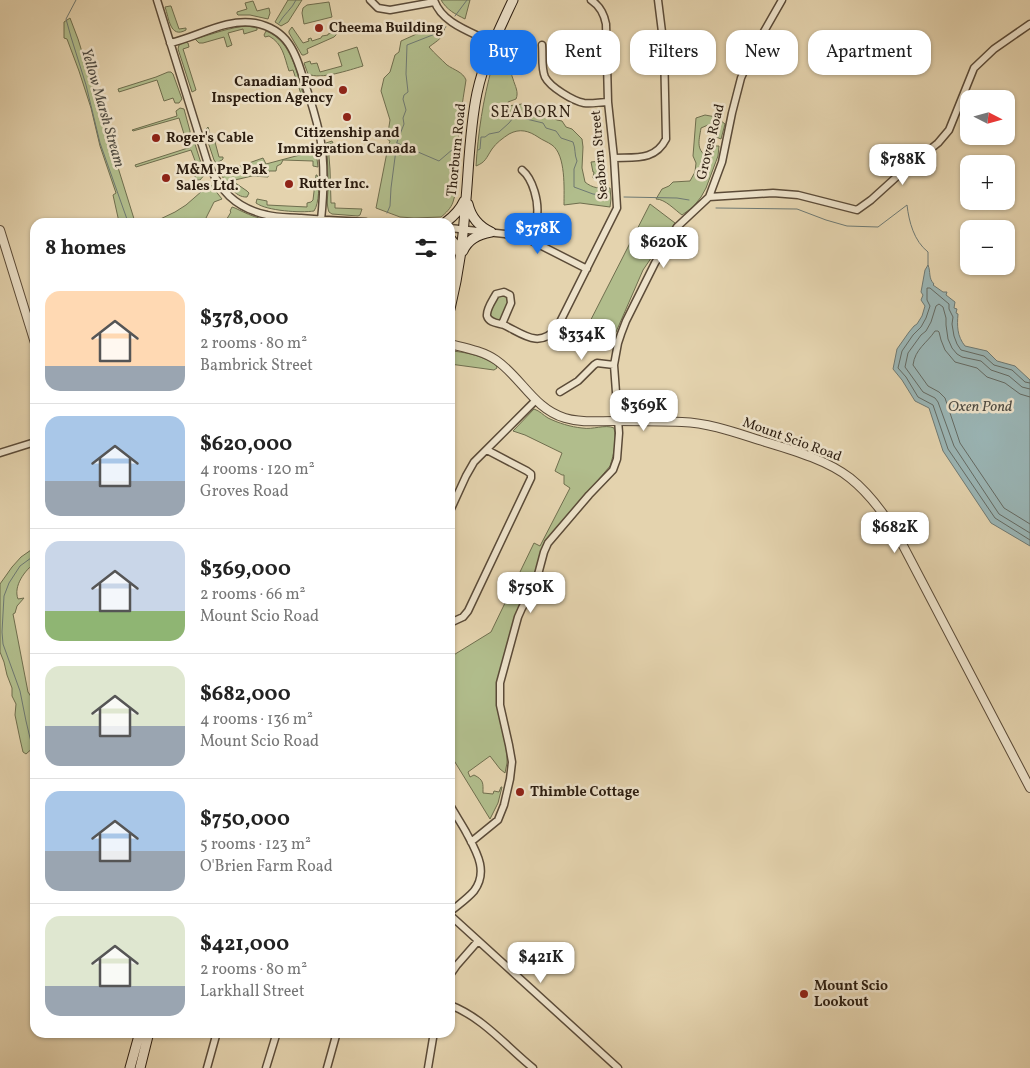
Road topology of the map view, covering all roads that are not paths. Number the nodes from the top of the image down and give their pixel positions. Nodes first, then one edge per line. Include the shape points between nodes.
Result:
1 (157, 0) edge
2 (370, 0) edge
3 (513, 0) edge
4 (590, 0) edge
5 (658, 0) edge
6 (782, 0) edge
7 (434, 1) edge
8 (1030, 24) edge
9 (499, 30) edge
10 (470, 32) edge
11 (170, 43) junction
12 (542, 45) dead end
13 (481, 75) edge
14 (608, 102) junction
15 (614, 158) junction
16 (522, 170) dead end
17 (466, 196) junction
18 (709, 197) junction
19 (295, 218) edge
20 (321, 218) edge
21 (452, 218) edge
22 (455, 228) edge
23 (464, 229) junction
24 (0, 230) edge
25 (491, 232) junction
26 (530, 240) junction
27 (455, 244) edge
28 (461, 255) junction
29 (587, 269) junction
30 (455, 284) edge
31 (502, 324) junction
32 (30, 327) edge
33 (455, 345) edge
34 (614, 365) junction
35 (560, 392) dead end
36 (536, 400) junction
37 (618, 421) junction
38 (30, 444) edge
39 (487, 450) junction
40 (0, 453) edge
41 (455, 500) edge
42 (455, 621) edge
43 (1030, 788) edge
44 (455, 814) edge
45 (471, 842) junction
46 (455, 909) edge
47 (455, 919) edge
48 (478, 941) junction
49 (455, 967) edge
50 (455, 1007) edge
51 (138, 1038) edge
52 (148, 1038) edge
53 (215, 1038) edge
54 (275, 1038) edge
55 (335, 1038) edge
56 (433, 1038) edge
57 (130, 1068) edge
58 (140, 1068) edge
59 (207, 1068) edge
60 (266, 1068) edge
61 (327, 1068) edge
62 (428, 1068) edge
63 (532, 1068) edge
64 (618, 1068) edge

1 - 11 street
2 - 7 street via 378,8 390,10
3 - 9 main road, Thorburn Road
4 - 14 street, Seaborn Street via 600,7 606,24
5 - 15 street via 664,48 666,139 653,154
6 - 18 street, Groves Road via 754,49 742,78 722,162
7 - 10 street via 440,13
8 - 18 street via 977,64 949,130 938,143 857,210 773,192
11 - 19 street via 207,161 220,187 238,203 258,212
11 - 20 street via 241,22 271,29 290,44 320,137 324,179
12 - 14 street via 544,76 551,86 582,103
13 - 17 main road, Thorburn Road via 469,145
14 - 15 street, Seaborn Street
15 - 29 street, Seaborn Street via 617,208
16 - 26 street via 532,183 537,210
17 - 21 main road
17 - 23 main road, Thorburn Road
17 - 25 main road via 474,219
18 - 34 street, Groves Road via 677,227 662,251 626,321
22 - 23 street
23 - 25 street
23 - 28 main road, Thorburn Road
24 - 32 street
25 - 26 street
25 - 28 main road via 473,238
26 - 29 street
27 - 28 main road
28 - 30 main road, Thorburn Road
29 - 31 street, Seaborn Street via 557,328 549,336 530,338
31 - 31 street, Seaborn Street via 489,319 487,311 496,294 504,292 510,295 512,303
33 - 36 street, Mount Scio Road via 495,360
34 - 35 street via 598,363
34 - 37 street, Groves Road
36 - 37 street, Mount Scio Road via 548,411 566,418
36 - 39 street
37 - 43 street, Mount Scio Road via 707,424 806,456 852,479 880,509 898,536
37 - 45 street, Groves Road via 616,465 548,543 536,582 518,617 500,683 500,705 512,762 510,779 498,820
38 - 40 street
39 - 41 street via 470,468
39 - 42 street via 527,471 531,478 468,611
44 - 45 street
45 - 46 street via 480,862 479,881
47 - 48 street
48 - 49 street
48 - 64 street
50 - 63 street via 474,1018
51 - 57 main road
52 - 58 main road
53 - 59 street
54 - 60 street
55 - 61 street
56 - 62 street

